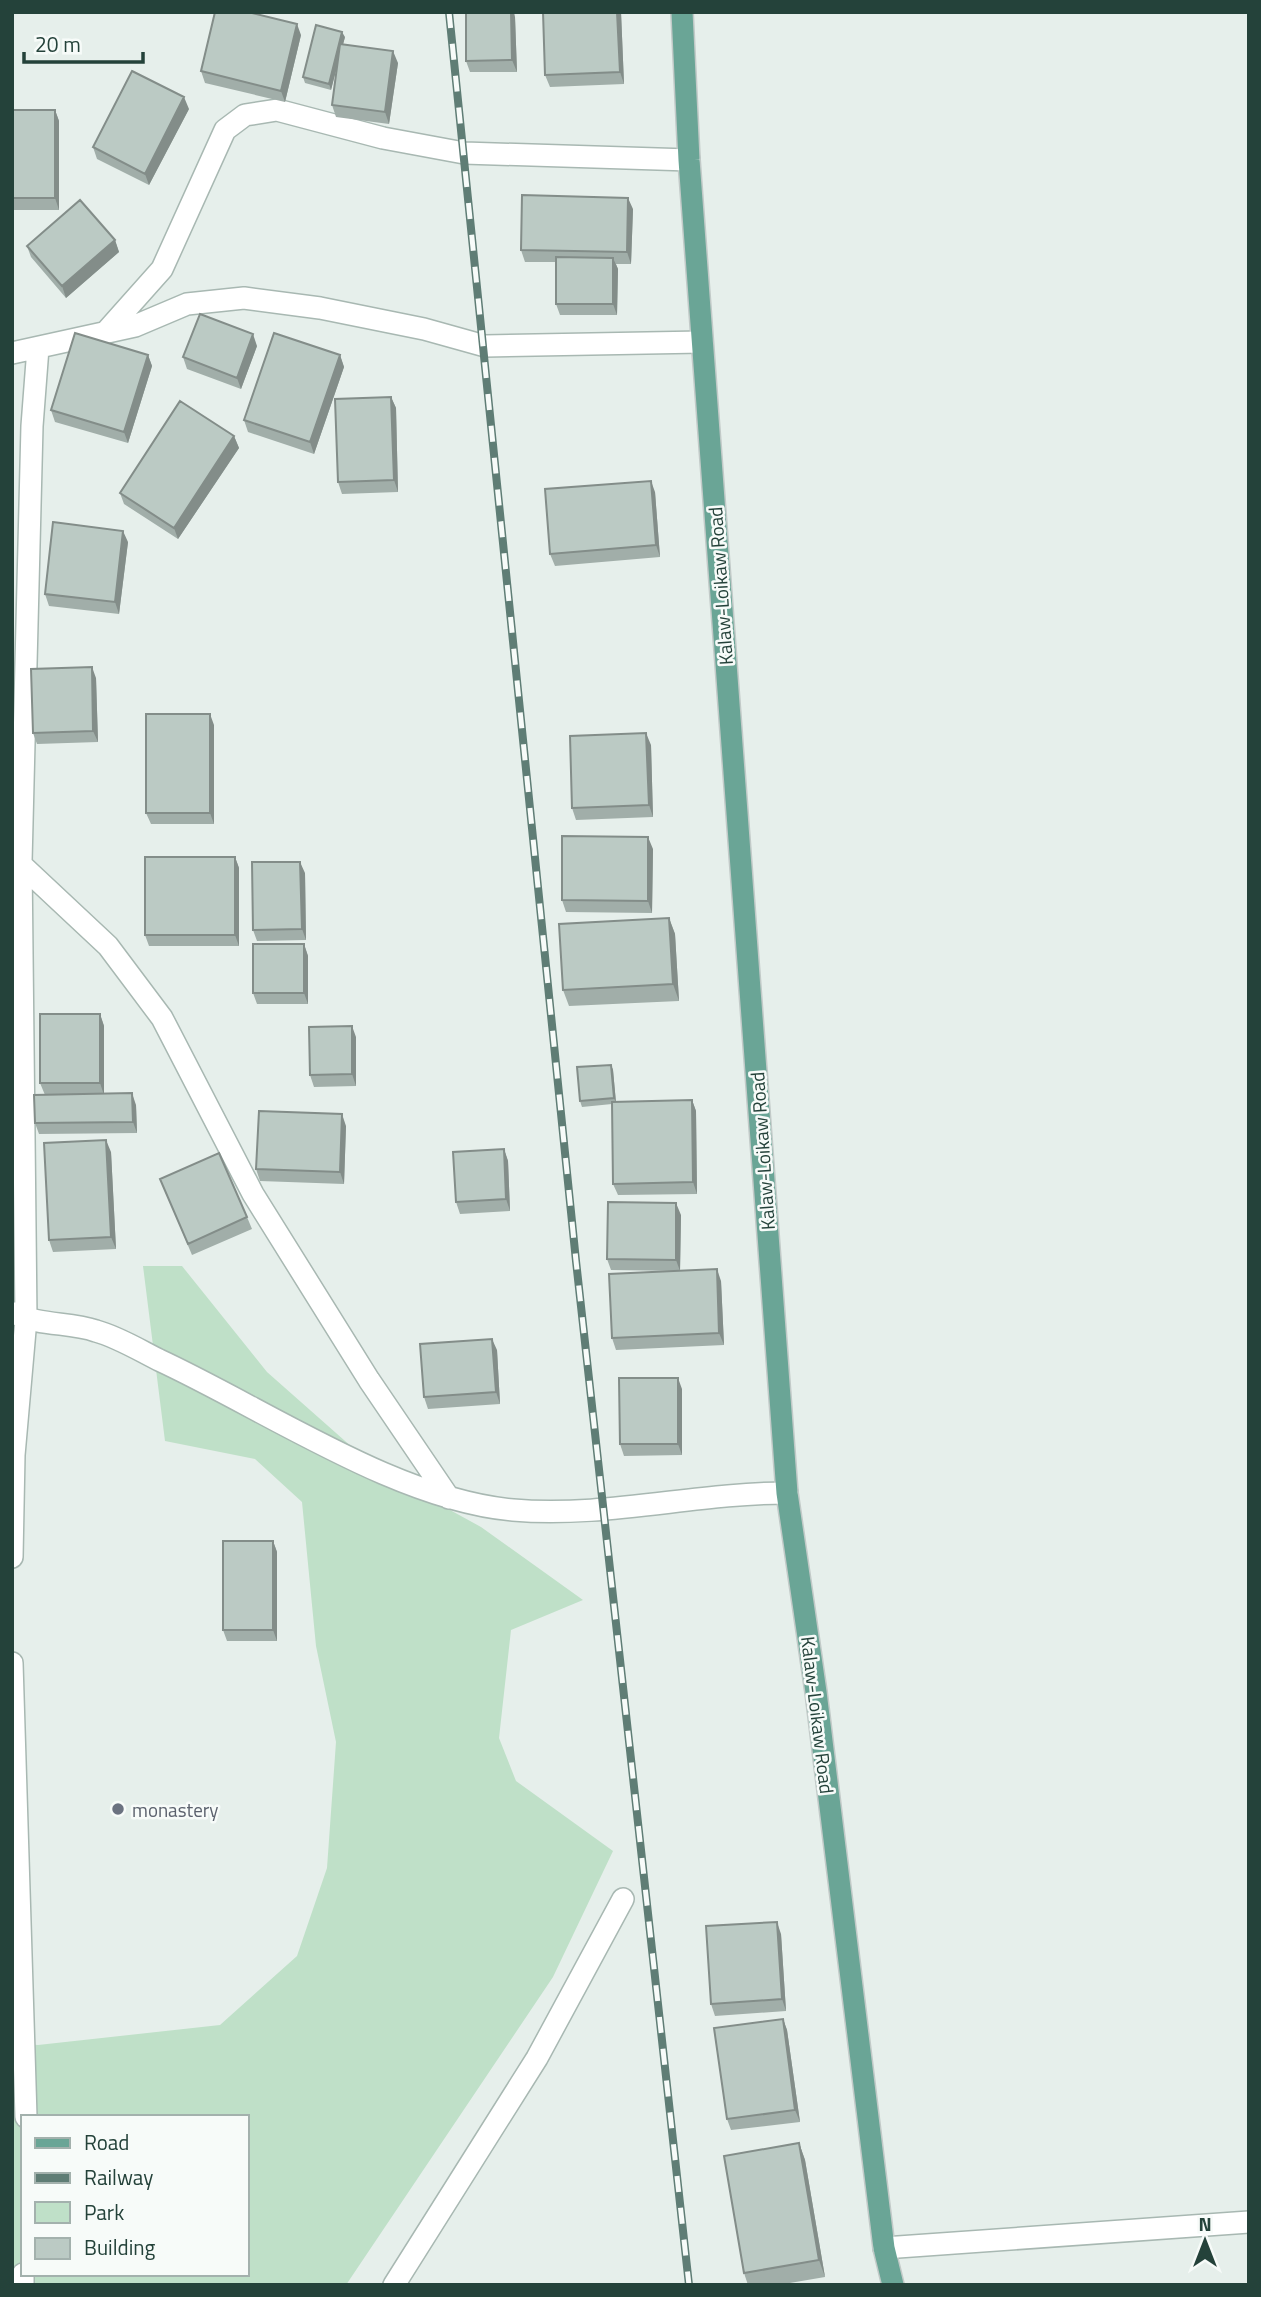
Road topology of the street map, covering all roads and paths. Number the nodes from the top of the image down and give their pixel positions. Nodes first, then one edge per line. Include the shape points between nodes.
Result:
1 (682, 12) edge
2 (689, 160) junction
3 (105, 332) junction
4 (702, 342) junction
5 (38, 348) junction
6 (12, 353) edge
7 (17, 860) edge
8 (19, 1316) edge
9 (787, 1493) junction
10 (449, 1498) junction
11 (12, 1557) edge
12 (12, 1663) edge
13 (13, 1707) edge
14 (623, 1899) dead end
15 (17, 1910) edge
16 (26, 2115) edge
17 (1249, 2222) edge
18 (884, 2248) junction
19 (394, 2285) edge
20 (893, 2285) edge

1 - 2 main road, Kalaw-Loikaw Road
2 - 3 street via 464,153 383,138 277,110 245,115 225,130 162,269
2 - 4 main road, Kalaw-Loikaw Road
3 - 4 street via 135,326 187,304 243,298 320,308 485,346
3 - 5 street
4 - 9 main road, Kalaw-Loikaw Road
5 - 6 street
5 - 7 street
7 - 8 street
7 - 10 street via 108,946 162,1018 253,1194
8 - 10 street via 96,1331 361,1462
8 - 11 street
9 - 10 street via 738,1493 603,1509 513,1510
9 - 18 main road, Kalaw-Loikaw Road
12 - 13 street
13 - 15 street
14 - 19 street via 537,2058
15 - 16 street
17 - 18 street
18 - 20 main road, Kalaw-Loikaw Road

